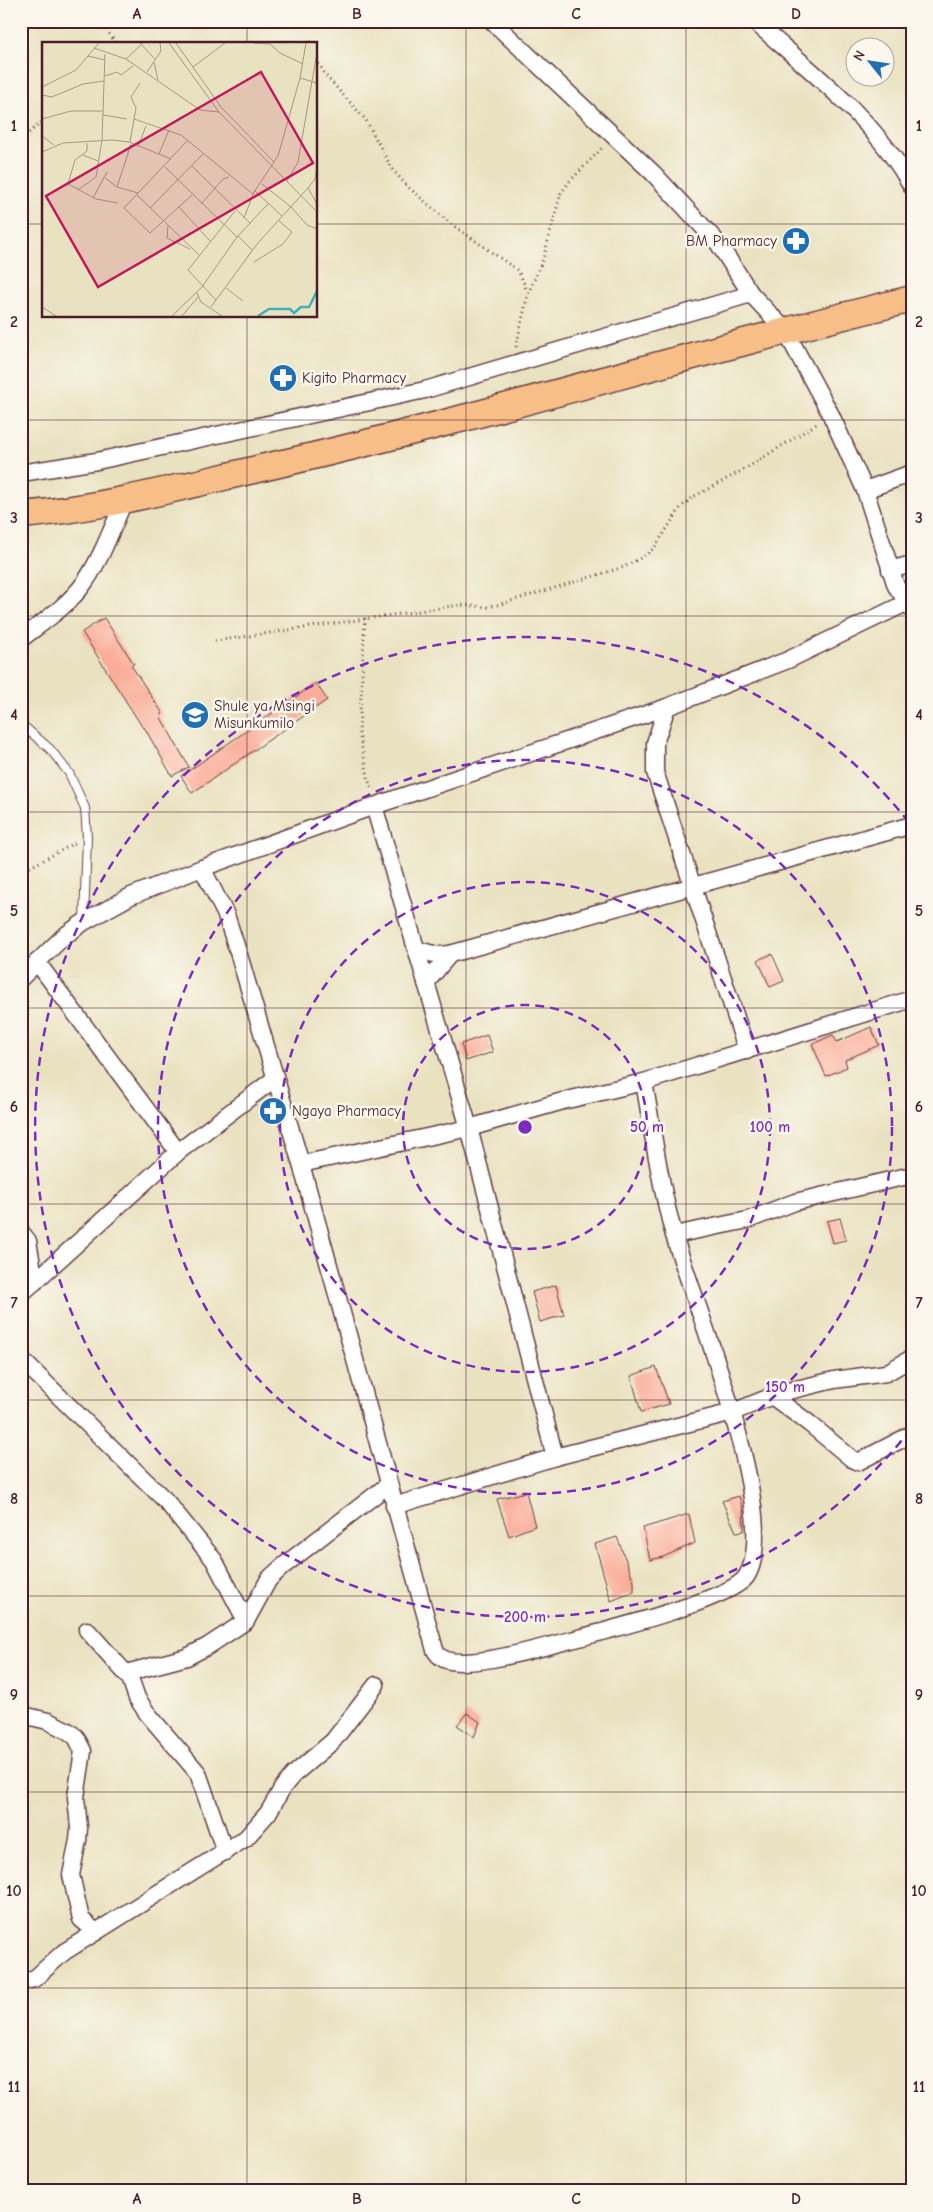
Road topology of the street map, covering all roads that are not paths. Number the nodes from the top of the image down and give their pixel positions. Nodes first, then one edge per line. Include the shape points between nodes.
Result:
1 (492, 21) edge
2 (754, 21) edge
3 (912, 187) edge
4 (750, 294) junction
5 (912, 299) edge
6 (785, 330) junction
7 (21, 473) edge
8 (912, 473) edge
9 (865, 490) junction
10 (125, 499) junction
11 (21, 515) edge
12 (912, 564) edge
13 (890, 570) junction
14 (910, 606) edge
15 (21, 639) edge
16 (667, 707) junction
17 (21, 724) edge
18 (374, 806) junction
19 (912, 825) edge
20 (202, 868) junction
21 (692, 886) junction
22 (84, 922) junction
23 (418, 950) junction
24 (450, 954) junction
25 (36, 962) junction
26 (21, 978) edge
27 (426, 983) junction
28 (912, 999) edge
29 (747, 1050) junction
30 (274, 1079) junction
31 (644, 1082) junction
32 (469, 1128) junction
33 (178, 1152) junction
34 (301, 1164) junction
35 (912, 1175) edge
36 (21, 1232) edge
37 (674, 1234) junction
38 (35, 1282) junction
39 (21, 1294) edge
40 (912, 1358) edge
41 (21, 1359) edge
42 (772, 1396) junction
43 (733, 1412) junction
44 (912, 1434) edge
45 (555, 1457) junction
46 (388, 1485) junction
47 (394, 1506) junction
48 (246, 1621) junction
49 (87, 1630) dead end
50 (126, 1673) junction
51 (376, 1685) dead end
52 (21, 1712) edge
53 (225, 1852) junction
54 (96, 1932) junction
55 (21, 1982) edge

1 - 4 street via 653,173 718,242
2 - 3 street via 857,114 904,172
4 - 6 street
4 - 7 street via 426,390 250,430
5 - 6 highway
6 - 9 street via 831,415
6 - 10 highway via 370,444
8 - 9 street
9 - 13 street
10 - 11 highway
10 - 15 street via 84,583 61,608
12 - 13 street
13 - 14 street via 896,586
14 - 16 street via 788,660
16 - 18 street
16 - 21 street via 655,743 655,772
17 - 22 lane via 50,749 69,773 85,808
18 - 20 street
18 - 23 street
19 - 21 street
20 - 22 street via 131,896
20 - 30 street via 226,915
21 - 24 street
21 - 29 street
22 - 25 street
23 - 24 street
23 - 27 street
24 - 27 street
25 - 26 street
25 - 33 street
27 - 32 street
28 - 29 street
29 - 31 street
30 - 33 street
30 - 34 street
31 - 32 street
31 - 37 street
32 - 34 street
32 - 45 street
33 - 38 street
34 - 46 street
35 - 37 street via 795,1202 748,1220
36 - 38 street via 28,1242
37 - 43 street
38 - 39 street
40 - 42 street via 886,1373 834,1380
41 - 48 street via 166,1501 214,1560
42 - 43 street
42 - 44 street via 858,1462
43 - 45 street
43 - 47 street via 756,1517 752,1559 745,1579 704,1601 595,1633 516,1654 467,1662 443,1659 435,1650
45 - 47 street
46 - 47 street
46 - 48 street via 282,1567 270,1579
48 - 50 street via 188,1657
49 - 50 street
50 - 53 street via 147,1713 198,1773
51 - 53 street via 333,1741 288,1781 257,1826
52 - 54 street via 68,1731 76,1737 83,1751 76,1798 79,1834 71,1876 81,1918
53 - 54 street
54 - 55 street via 64,1952 34,1979

